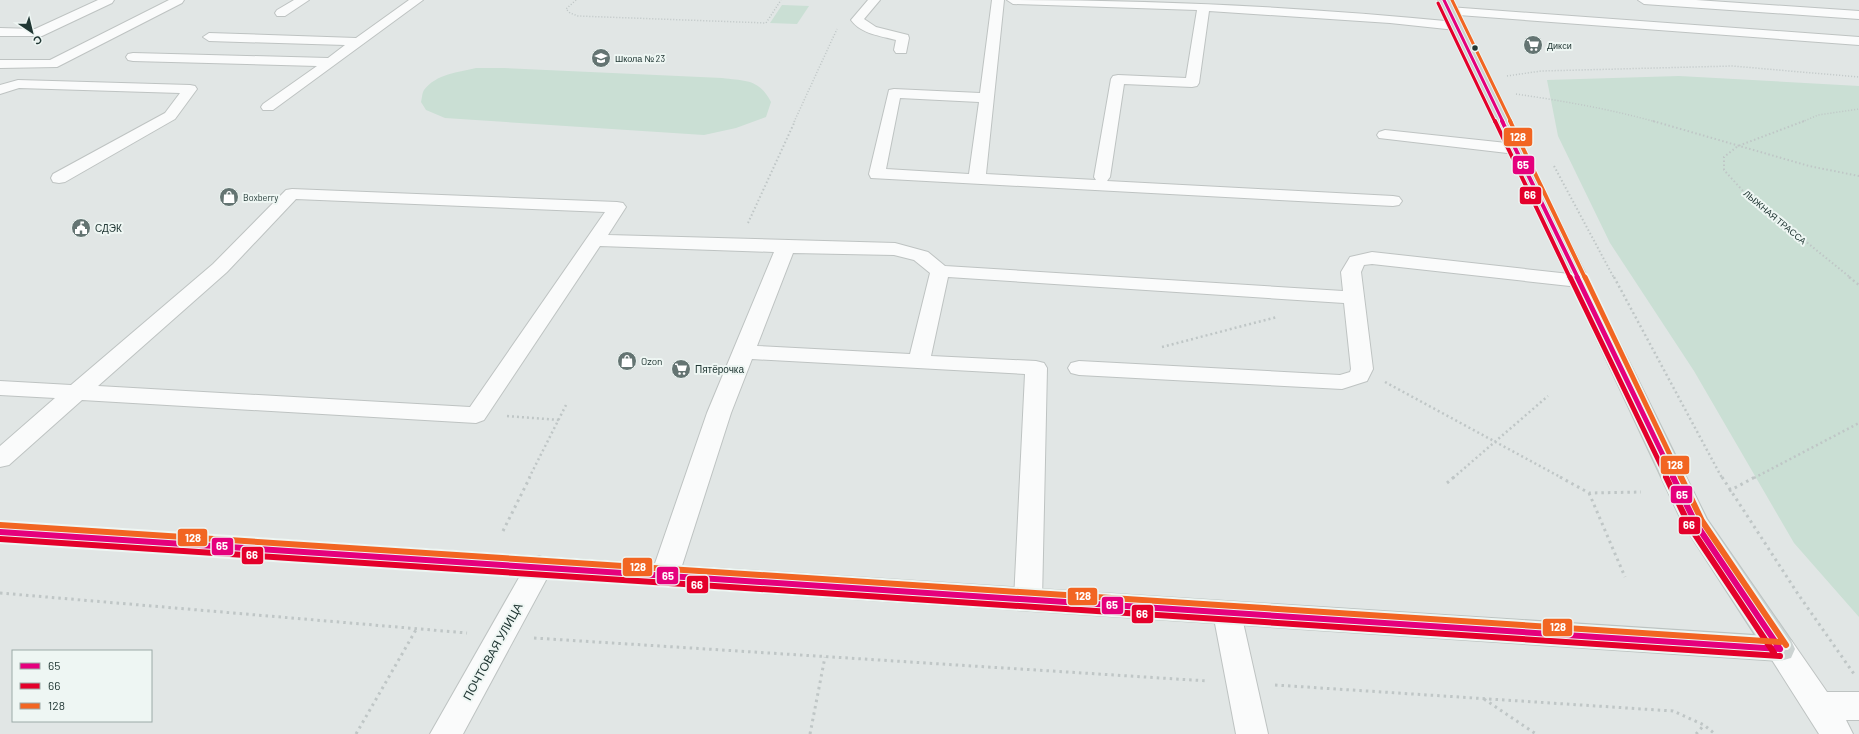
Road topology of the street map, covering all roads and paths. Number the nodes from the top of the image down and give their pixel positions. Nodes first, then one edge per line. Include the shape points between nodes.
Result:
1 (108, 0) edge
2 (178, 0) edge
3 (303, 0) edge
4 (418, 0) edge
5 (576, 0) edge
6 (782, 0) edge
7 (874, 0) edge
8 (998, 0) edge
9 (1013, 0) edge
10 (1644, 0) edge
11 (1204, 7) junction
12 (1450, 12) edge
13 (281, 13) dead end
14 (1859, 15) edge
15 (837, 29) dead end
16 (0, 32) edge
17 (209, 37) dead end
18 (1859, 41) edge
19 (359, 42) junction
20 (901, 50) dead end
21 (132, 57) dead end
22 (331, 62) junction
23 (0, 64) edge
24 (1503, 70) dead end
25 (1507, 76) junction
26 (1859, 77) edge
27 (1509, 82) dead end
28 (1512, 88) dead end
29 (0, 90) edge
30 (1515, 94) junction
31 (987, 98) junction
32 (1519, 101) dead end
33 (268, 107) dead end
34 (1859, 108) edge
35 (1385, 135) dead end
36 (1738, 146) junction
37 (1516, 149) junction
38 (1553, 164) dead end
39 (1859, 176) edge
40 (1102, 177) dead end
41 (59, 178) dead end
42 (977, 179) junction
43 (1393, 201) dead end
44 (595, 240) junction
45 (738, 245) junction
46 (786, 247) junction
47 (940, 272) junction
48 (1580, 281) junction
49 (1859, 285) edge
50 (1353, 298) junction
51 (1285, 315) dead end
52 (1155, 348) dead end
53 (743, 352) junction
54 (919, 361) junction
55 (1079, 368) dead end
56 (1362, 369) junction
57 (0, 388) edge
58 (78, 392) junction
59 (1548, 396) dead end
60 (566, 405) dead end
61 (476, 415) junction
62 (559, 420) junction
63 (1859, 423) edge
64 (1495, 442) junction
65 (0, 459) edge
66 (1447, 483) dead end
67 (1729, 491) junction
68 (1640, 492) dead end
69 (1589, 493) junction
70 (504, 531) dead end
71 (0, 532) edge
72 (538, 567) junction
73 (665, 575) junction
74 (1624, 577) dead end
75 (0, 593) edge
76 (1028, 600) junction
77 (1227, 612) junction
78 (417, 628) junction
79 (501, 635) junction
80 (1780, 649) junction
81 (825, 657) junction
82 (1855, 675) dead end
83 (1241, 683) junction
84 (1484, 699) junction
85 (1818, 706) junction
86 (1859, 706) edge
87 (1704, 725) junction
88 (356, 734) edge
89 (446, 734) edge
90 (810, 734) edge
91 (1252, 734) edge
92 (1536, 734) edge
93 (1696, 734) edge
94 (1715, 734) edge
95 (1837, 734) edge

1 - 16 street via 38,33
2 - 23 street via 52,64
3 - 13 street
4 - 19 street
5 - 6 path via 566,9 578,16 766,23
7 - 20 street via 857,20 872,30 903,38
8 - 31 street
9 - 11 street
10 - 14 street
11 - 12 street via 1390,19
11 - 40 street via 1192,83 1118,79
12 - 18 street
12 - 37 main road
15 - 45 path
17 - 19 street
19 - 22 street
21 - 22 street
22 - 33 street
24 - 25 path
25 - 26 path via 1541,71 1732,66
25 - 27 path
28 - 30 path
29 - 41 street via 18,84 190,89 170,116
30 - 32 path
30 - 36 path via 1628,114
31 - 42 street
31 - 42 street via 894,93 877,174
34 - 36 path, ЛЫЖНАЯ ТРАССА via 1818,115
35 - 37 street
36 - 39 path via 1809,166
36 - 49 path, ЛЫЖНАЯ ТРАССА via 1724,157 1724,170 1743,192
37 - 48 main road
38 - 67 path
42 - 43 street
44 - 45 street
44 - 58 street via 617,207 292,194 220,268
44 - 61 street
45 - 46 street
46 - 47 street via 895,249 921,256
46 - 53 street
47 - 50 street
47 - 54 street
48 - 50 street via 1372,258 1357,261 1351,272
48 - 80 main road via 1696,524
50 - 56 street
51 - 52 path
53 - 54 street
53 - 73 street via 719,413
54 - 76 street via 1036,368
55 - 56 street via 1342,382 1359,376
56 - 64 path
57 - 58 street
58 - 61 street
58 - 65 street
59 - 64 path
60 - 62 path
61 - 62 path
62 - 70 path
63 - 67 path
64 - 66 path
64 - 69 path
67 - 82 path
68 - 69 path
69 - 74 path
71 - 72 main road
72 - 73 main road
72 - 79 street, ПОЧТОВАЯ УЛИЦА
73 - 76 main road
75 - 78 path
76 - 77 main road
77 - 80 main road
77 - 83 street
78 - 79 path
78 - 88 path
79 - 81 path
79 - 89 street, ПОЧТОВАЯ УЛИЦА
80 - 85 street
81 - 83 path
81 - 90 path
83 - 84 path
83 - 91 street
84 - 87 path via 1673,711
84 - 92 path
85 - 86 street
85 - 95 street
87 - 93 path
87 - 94 path

